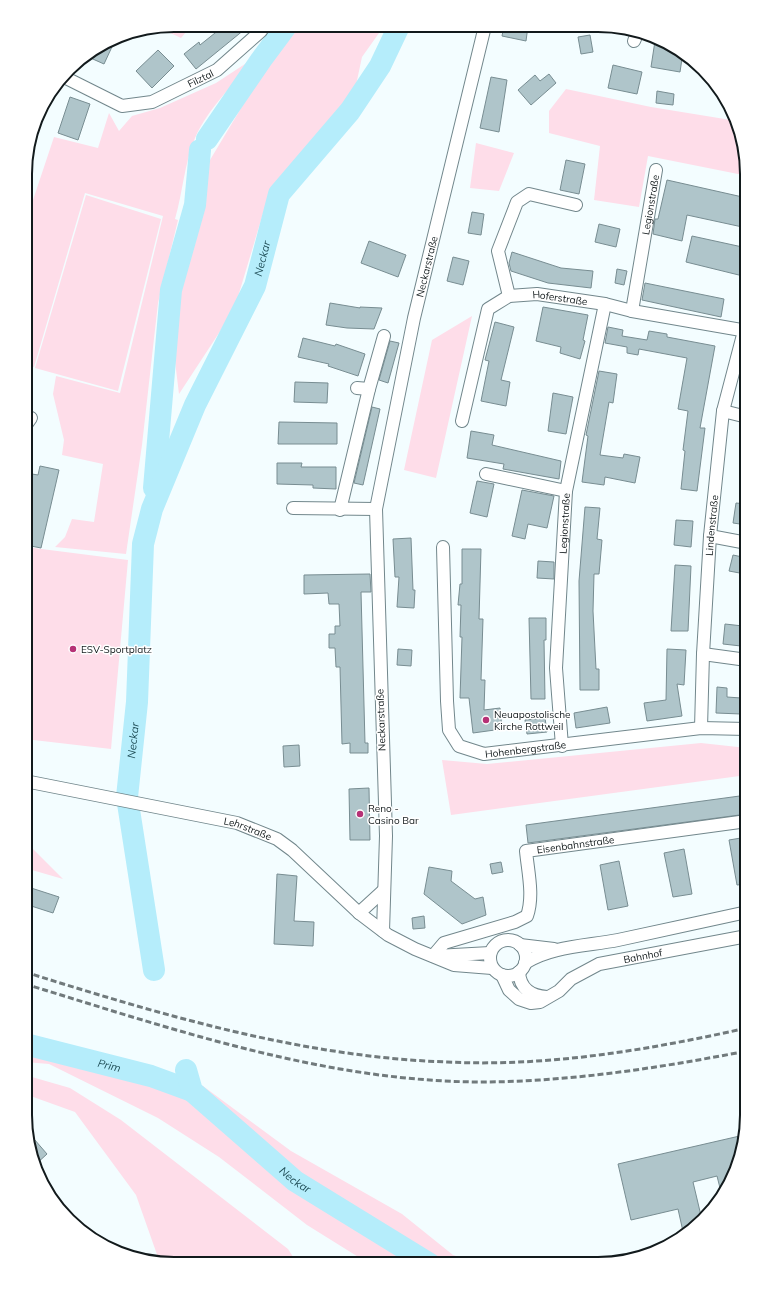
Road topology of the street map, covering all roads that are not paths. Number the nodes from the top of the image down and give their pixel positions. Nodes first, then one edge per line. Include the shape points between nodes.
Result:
1 (260, 32) edge
2 (484, 32) edge
3 (68, 79) edge
4 (656, 170) dead end
5 (576, 205) dead end
6 (509, 296) junction
7 (605, 304) junction
8 (632, 311) junction
9 (740, 329) edge
10 (384, 336) dead end
11 (740, 351) edge
12 (723, 411) junction
13 (740, 415) edge
14 (462, 421) dead end
15 (486, 474) dead end
16 (566, 491) junction
17 (293, 508) dead end
18 (376, 509) junction
19 (340, 510) junction
20 (710, 536) junction
21 (740, 542) edge
22 (443, 547) dead end
23 (703, 654) junction
24 (740, 659) edge
25 (701, 728) junction
26 (740, 729) edge
27 (562, 746) junction
28 (32, 782) edge
29 (740, 822) edge
30 (383, 891) junction
31 (359, 913) junction
32 (740, 913) edge
33 (383, 931) junction
34 (740, 937) edge
35 (520, 945) junction
36 (561, 950) junction
37 (490, 953) junction
38 (433, 956) junction
39 (492, 968) junction
40 (522, 968) junction
41 (502, 975) junction
42 (548, 997) junction

1 - 3 street, Filztal via 218,70 152,102 122,106
2 - 18 street, Neckarstraße via 414,318
4 - 8 street, Legionstraße
5 - 6 street via 529,194 517,202 498,251
6 - 7 street, Hoferstraße via 537,294
6 - 14 street, Hoferstraße via 488,309
7 - 8 street, Hoferstraße
7 - 16 street, Legionstraße
8 - 9 street, Hoferstraße
10 - 19 street via 363,388
11 - 12 street, Lindenstraße
12 - 13 street
12 - 20 street, Lindenstraße
15 - 16 street
16 - 27 street, Legionstraße via 556,668
17 - 19 street
18 - 19 street
18 - 30 street, Neckarstraße via 386,836
20 - 21 street
20 - 23 street, Lindenstraße
22 - 27 street, Hohenbergstraße via 449,730 459,746 484,754
23 - 24 street
23 - 25 street, Lindenstraße
25 - 26 street, Hohenbergstraße
25 - 27 street, Hohenbergstraße
28 - 31 street, Lehrstraße via 237,823 277,839
29 - 38 street, Eisenbahnstraße via 526,851 530,894 527,916 444,943
30 - 31 street
30 - 33 street, Neckarstraße
31 - 33 street, Lehrstraße
32 - 36 street
33 - 38 street, Lehrstraße
34 - 42 street, Bahnhof via 599,964 571,979 559,991
35 - 36 street
35 - 37 street via 513,941 503,941 495,945
35 - 40 street via 525,953
36 - 40 street via 535,957
37 - 38 street, Lehrstraße
37 - 39 street
38 - 39 street, Lehrstraße via 454,966
39 - 41 street
40 - 41 street via 510,976
40 - 42 street via 521,982 526,990 536,996
41 - 42 street, Bahnhof via 509,990 519,999 531,1003 540,1002

